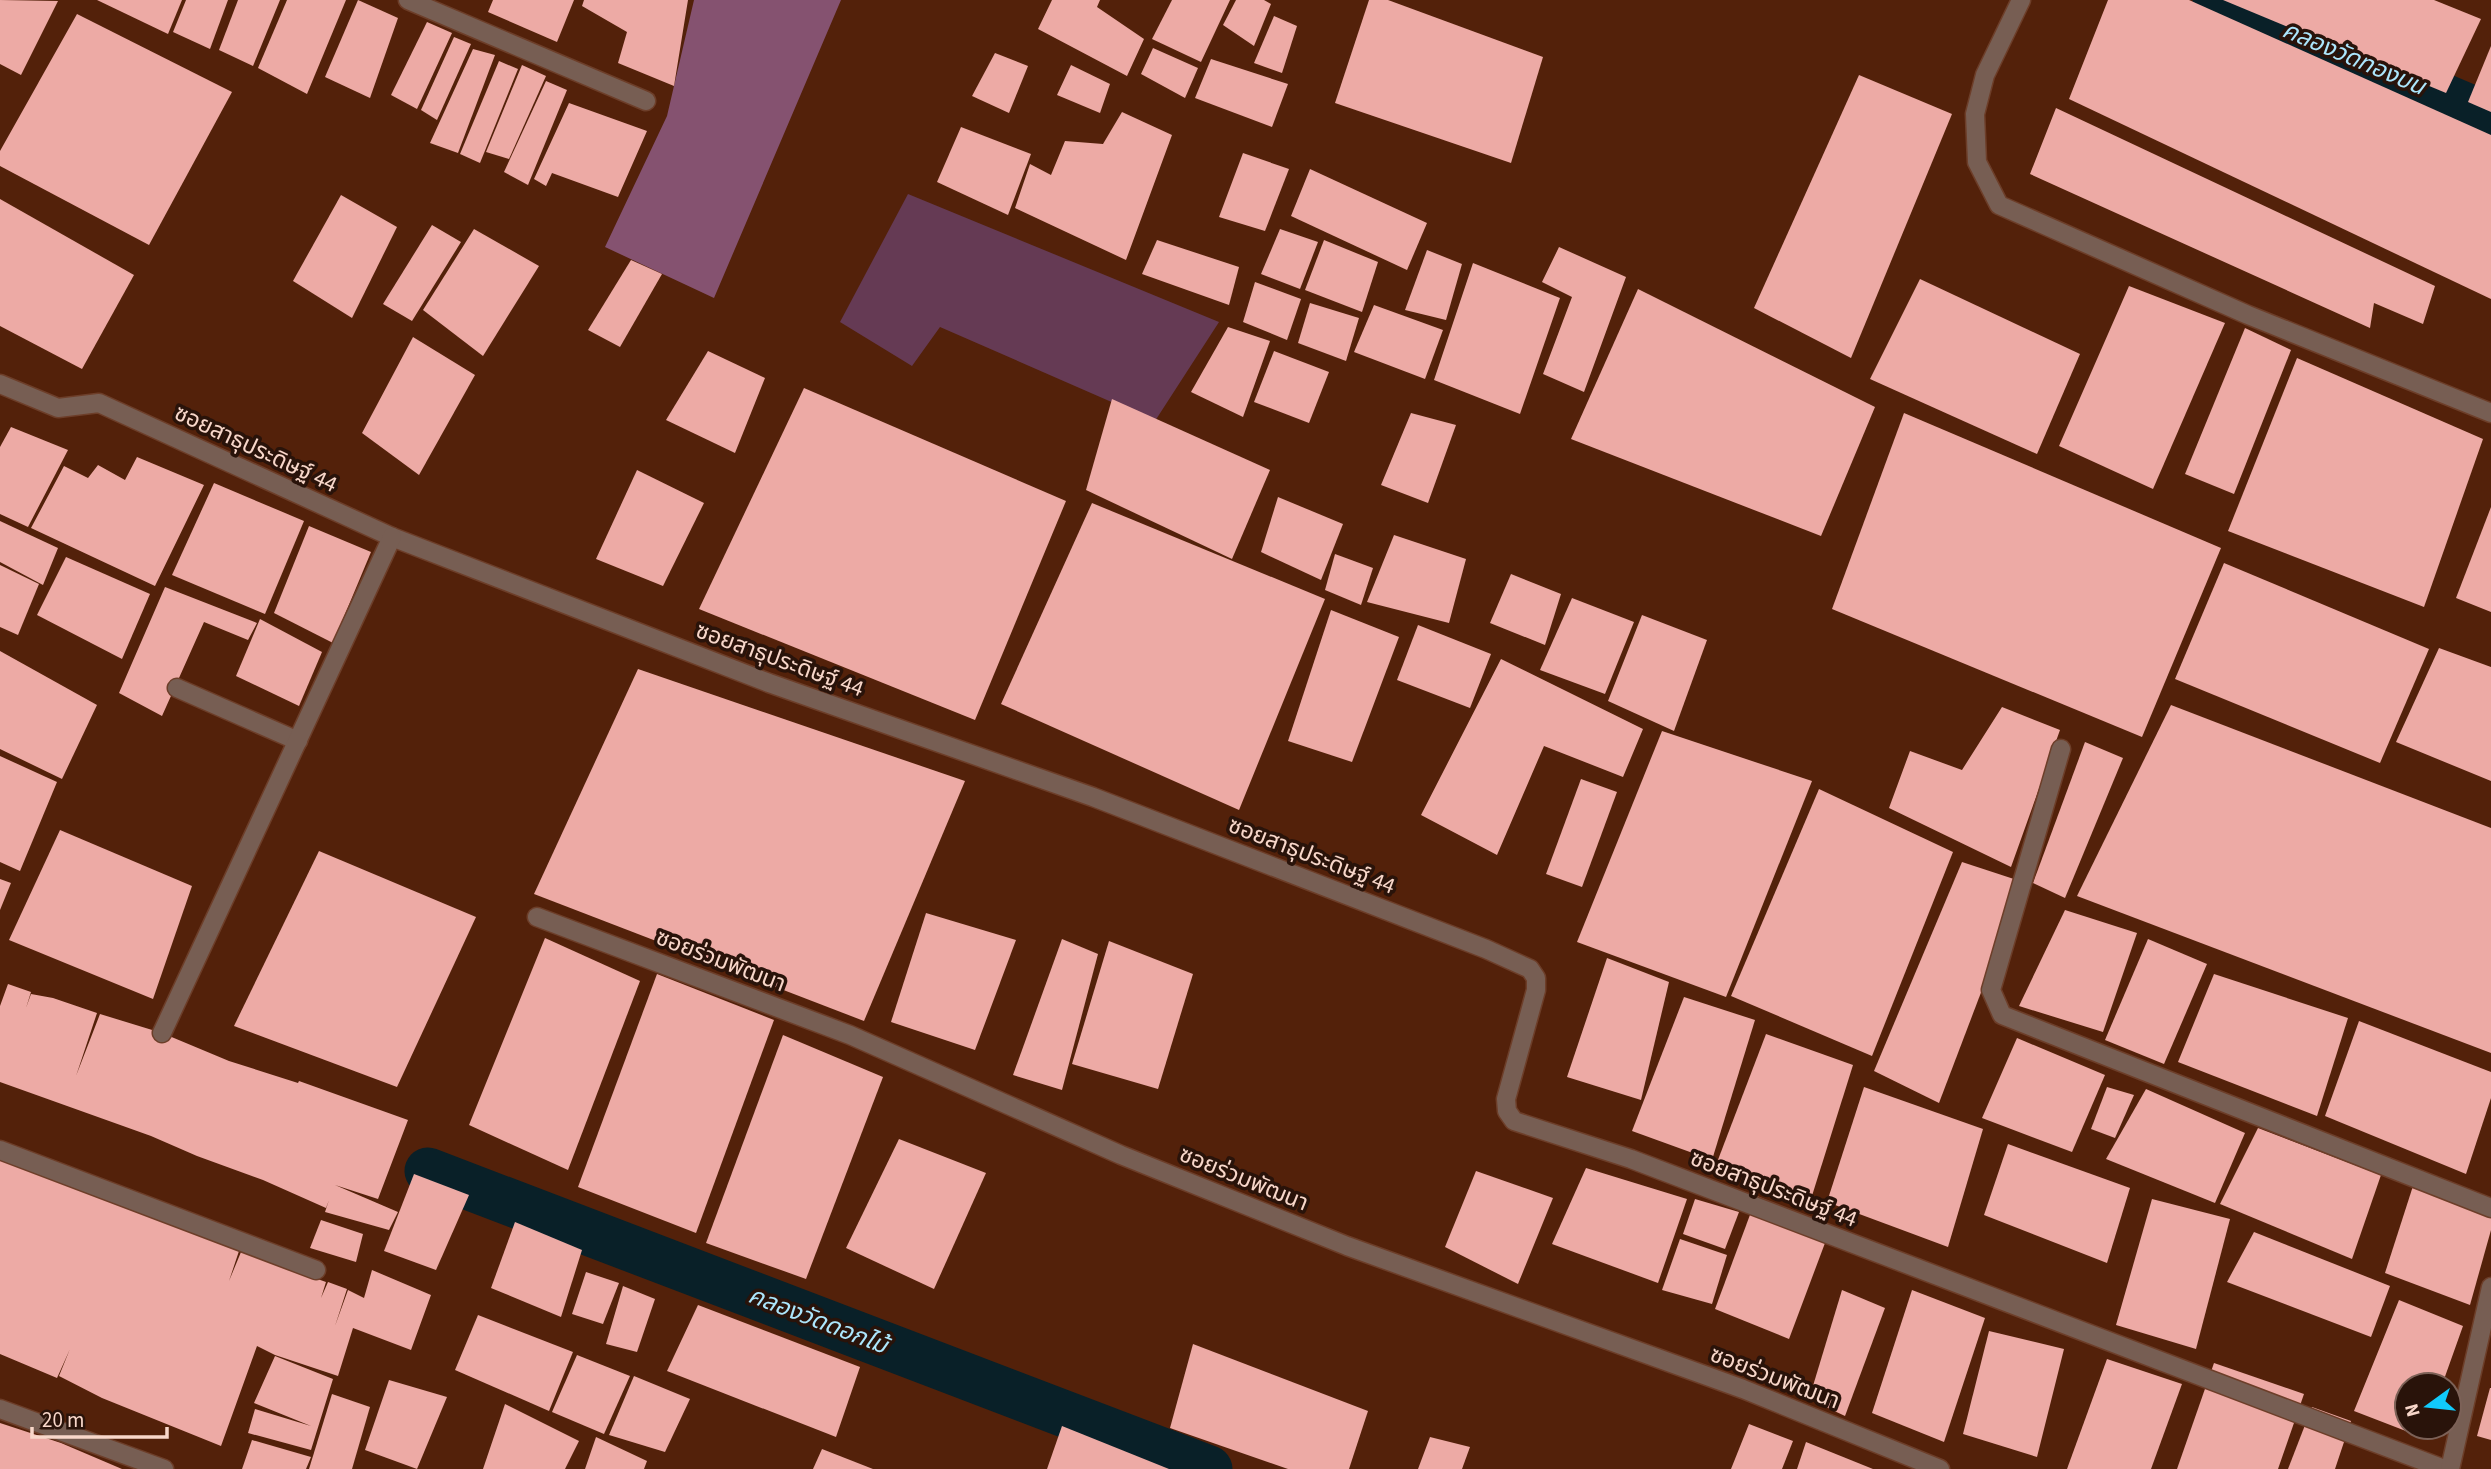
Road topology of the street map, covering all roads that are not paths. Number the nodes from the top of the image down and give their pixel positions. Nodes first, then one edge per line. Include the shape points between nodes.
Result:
1 (408, 0) edge
2 (2021, 0) edge
3 (646, 101) dead end
4 (0, 384) edge
5 (2491, 414) edge
6 (392, 537) junction
7 (177, 688) dead end
8 (298, 741) junction
9 (2061, 749) dead end
10 (537, 918) dead end
11 (162, 1033) dead end
12 (0, 1150) edge
13 (2491, 1208) edge
14 (316, 1270) dead end
15 (2491, 1287) edge
16 (0, 1409) edge
17 (164, 1469) edge
18 (1940, 1469) edge
19 (2444, 1469) edge
20 (2450, 1469) edge

1 - 3 street
2 - 5 street via 1985,75 1975,114 1977,162 1999,205 2248,315
4 - 6 street, ซอยสาธุประดิษฐ์ 44 via 58,408 99,403
6 - 8 street
6 - 19 street, ซอยสาธุประดิษฐ์ 44 via 769,683 1093,797 1486,949 1530,969 1536,978 1506,1099 1514,1121 1631,1159
7 - 8 street
8 - 11 street
9 - 13 street via 1991,990 2002,1015
10 - 18 street, ซอยร่วมพัฒนา via 850,1035 1121,1155 1347,1246 1743,1388
12 - 14 street
15 - 20 street
16 - 17 street

